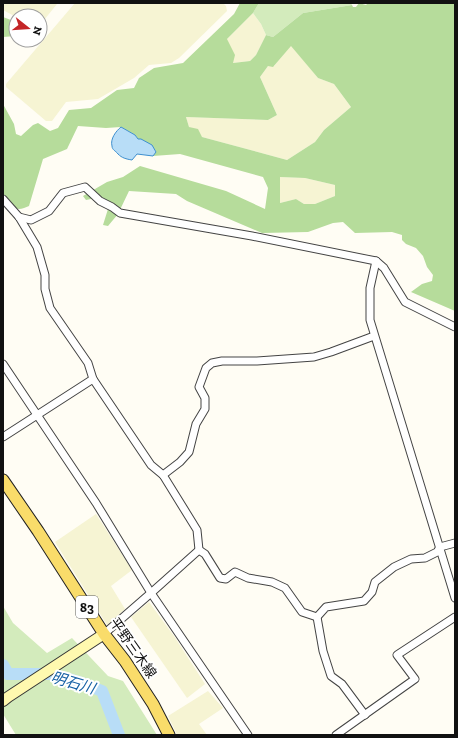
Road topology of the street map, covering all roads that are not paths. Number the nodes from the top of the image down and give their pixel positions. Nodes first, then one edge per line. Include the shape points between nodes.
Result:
1 (3, 199) edge
2 (19, 217) junction
3 (376, 261) junction
4 (455, 327) edge
5 (374, 336) junction
6 (3, 364) edge
7 (93, 379) junction
8 (37, 414) junction
9 (3, 437) edge
10 (163, 475) junction
11 (3, 480) edge
12 (455, 543) edge
13 (440, 547) junction
14 (199, 550) junction
15 (151, 593) junction
16 (455, 598) edge
17 (317, 617) junction
18 (455, 617) edge
19 (102, 636) junction
20 (3, 701) edge
21 (365, 715) junction
22 (169, 735) edge
23 (248, 735) edge
24 (336, 735) edge

1 - 2 street
2 - 3 street via 31,220 49,211 63,193 85,187 100,201 120,213
2 - 7 street via 37,247 50,308 88,363
3 - 4 street via 384,268 405,302
3 - 5 street via 369,300
5 - 10 street via 314,357 212,363 206,368 199,387 205,398 205,409 196,424 189,452
5 - 13 street
6 - 8 street
7 - 8 street
7 - 10 street via 151,465
8 - 9 street
8 - 15 street
10 - 14 street via 197,530
11 - 19 main road, 平野三木線 / 83 via 38,531
12 - 13 street
13 - 16 street
13 - 17 street via 425,558 411,560 394,568 375,582 372,592 364,601 326,607
14 - 15 street
14 - 17 street via 205,554 220,578 226,579 235,572 248,578 272,582 285,588 302,612
15 - 19 street
15 - 23 street
17 - 21 street via 323,651 331,676 342,684
18 - 21 street via 397,655 416,679
19 - 20 street
19 - 22 main road, 平野三木線 / 83 via 125,661 153,704
21 - 24 street

